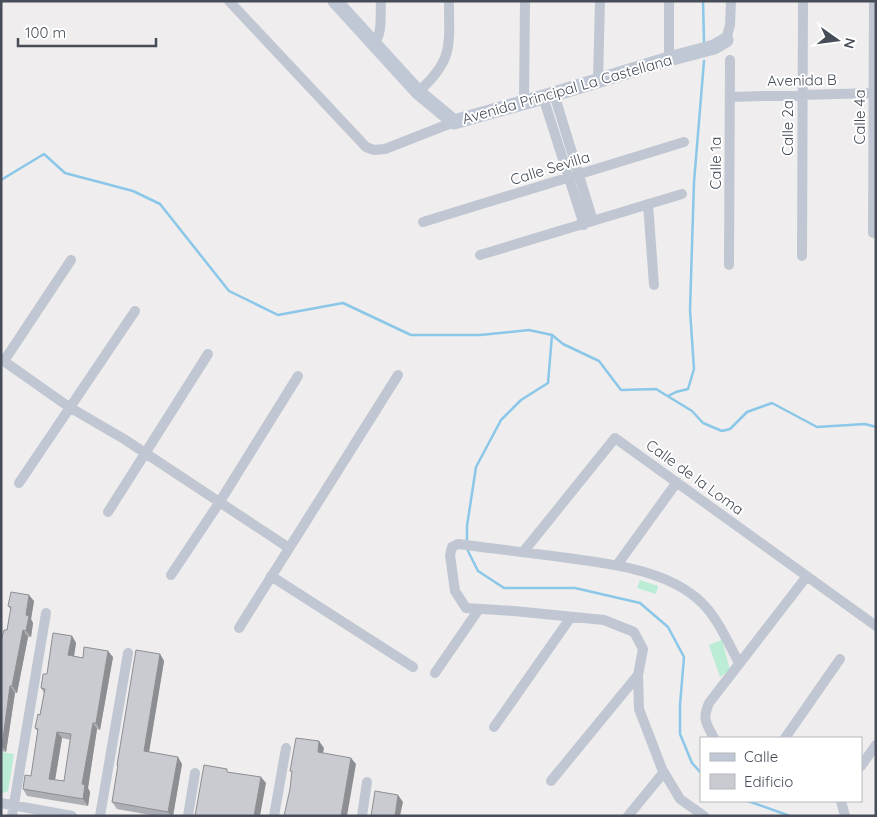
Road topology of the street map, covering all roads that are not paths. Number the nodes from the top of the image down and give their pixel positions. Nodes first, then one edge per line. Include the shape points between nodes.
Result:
1 (229, 1) edge
2 (335, 1) edge
3 (381, 1) edge
4 (449, 1) edge
5 (525, 1) edge
6 (600, 1) edge
7 (669, 1) edge
8 (731, 1) edge
9 (803, 1) edge
10 (874, 1) edge
11 (726, 40) joint
12 (374, 44) junction
13 (669, 59) junction
14 (730, 60) dead end
15 (598, 81) junction
16 (418, 92) junction
17 (875, 93) edge
18 (803, 95) junction
19 (549, 96) junction
20 (730, 97) junction
21 (524, 102) junction
22 (454, 122) junction
23 (684, 142) dead end
24 (579, 174) junction
25 (568, 178) junction
26 (682, 194) dead end
27 (648, 204) junction
28 (424, 222) dead end
29 (589, 223) junction
30 (873, 233) dead end
31 (480, 255) dead end
32 (802, 256) dead end
33 (71, 260) dead end
34 (729, 266) dead end
35 (654, 285) dead end
36 (135, 311) dead end
37 (208, 354) dead end
38 (3, 360) edge
39 (398, 375) dead end
40 (298, 376) dead end
41 (69, 407) junction
42 (145, 454) junction
43 (677, 482) junction
44 (19, 483) dead end
45 (219, 503) junction
46 (108, 512) dead end
47 (289, 548) junction
48 (524, 551) junction
49 (617, 565) junction
50 (171, 575) dead end
51 (271, 576) junction
52 (807, 576) junction
53 (479, 609) junction
54 (46, 613) dead end
55 (571, 617) junction
56 (876, 626) edge
57 (239, 628) dead end
58 (128, 653) dead end
59 (840, 658) dead end
60 (739, 663) junction
61 (414, 666) dead end
62 (435, 673) dead end
63 (638, 675) junction
64 (494, 727) dead end
65 (713, 737) edge
66 (785, 737) edge
67 (286, 748) dead end
68 (874, 748) edge
69 (862, 765) edge
70 (664, 772) junction
71 (195, 773) dead end
72 (551, 781) dead end
73 (367, 782) dead end
74 (841, 802) edge
75 (1, 803) edge
76 (13, 811) edge
77 (72, 816) edge
78 (100, 816) edge
79 (188, 816) edge
80 (274, 816) edge
81 (362, 816) edge
82 (628, 816) edge
83 (704, 816) edge
84 (845, 816) edge

1 - 22 street via 366,147 385,149
2 - 12 street, Avenida Principal La Castellana
3 - 12 street via 380,33
4 - 16 street via 448,53 441,68
5 - 21 street
6 - 15 street
7 - 13 street
8 - 11 street
9 - 18 street, Calle 2a
10 - 17 street, Calle 4a
11 - 13 street, Avenida Principal La Castellana via 714,47
12 - 16 street, Avenida Principal La Castellana
13 - 15 street, Avenida Principal La Castellana
14 - 20 street, Calle 1a
15 - 19 street, Avenida Principal La Castellana
16 - 22 street, Avenida Principal La Castellana
17 - 18 street, Avenida B
17 - 30 street, Calle 4a
18 - 20 street, Avenida B
18 - 32 street, Calle 2a
19 - 21 street, Avenida Principal La Castellana
19 - 24 street
19 - 25 street
20 - 34 street, Calle 1a
21 - 22 street, Avenida Principal La Castellana
23 - 24 street, Calle Sevilla
24 - 25 street, Calle Sevilla
24 - 29 street
25 - 28 street, Calle Sevilla
25 - 29 street
26 - 27 street
27 - 29 street
27 - 35 street
29 - 31 street
33 - 38 street
36 - 41 street
37 - 42 street
38 - 41 street
39 - 47 street
40 - 45 street
41 - 42 street
41 - 44 street
42 - 45 street
42 - 46 street
43 - 48 street, Calle de la Loma via 615,438
43 - 49 street
43 - 52 street, Calle de la Loma
45 - 47 street
45 - 50 street
47 - 51 street
48 - 49 street
48 - 53 street via 458,544 452,547 454,592 466,608
49 - 60 street via 679,585 701,602
51 - 57 street
51 - 61 street
52 - 56 street, Calle de la Loma
52 - 60 street
53 - 55 street
53 - 62 street
54 - 76 street
55 - 63 street via 604,620 634,632 643,649
55 - 64 street
58 - 78 street
59 - 66 street
60 - 65 street via 708,703 704,720
63 - 70 street via 639,708
63 - 72 street
67 - 80 street
68 - 69 street
70 - 82 street
70 - 83 street via 680,799
71 - 79 street
73 - 81 street
74 - 84 street
75 - 76 street
76 - 77 street

